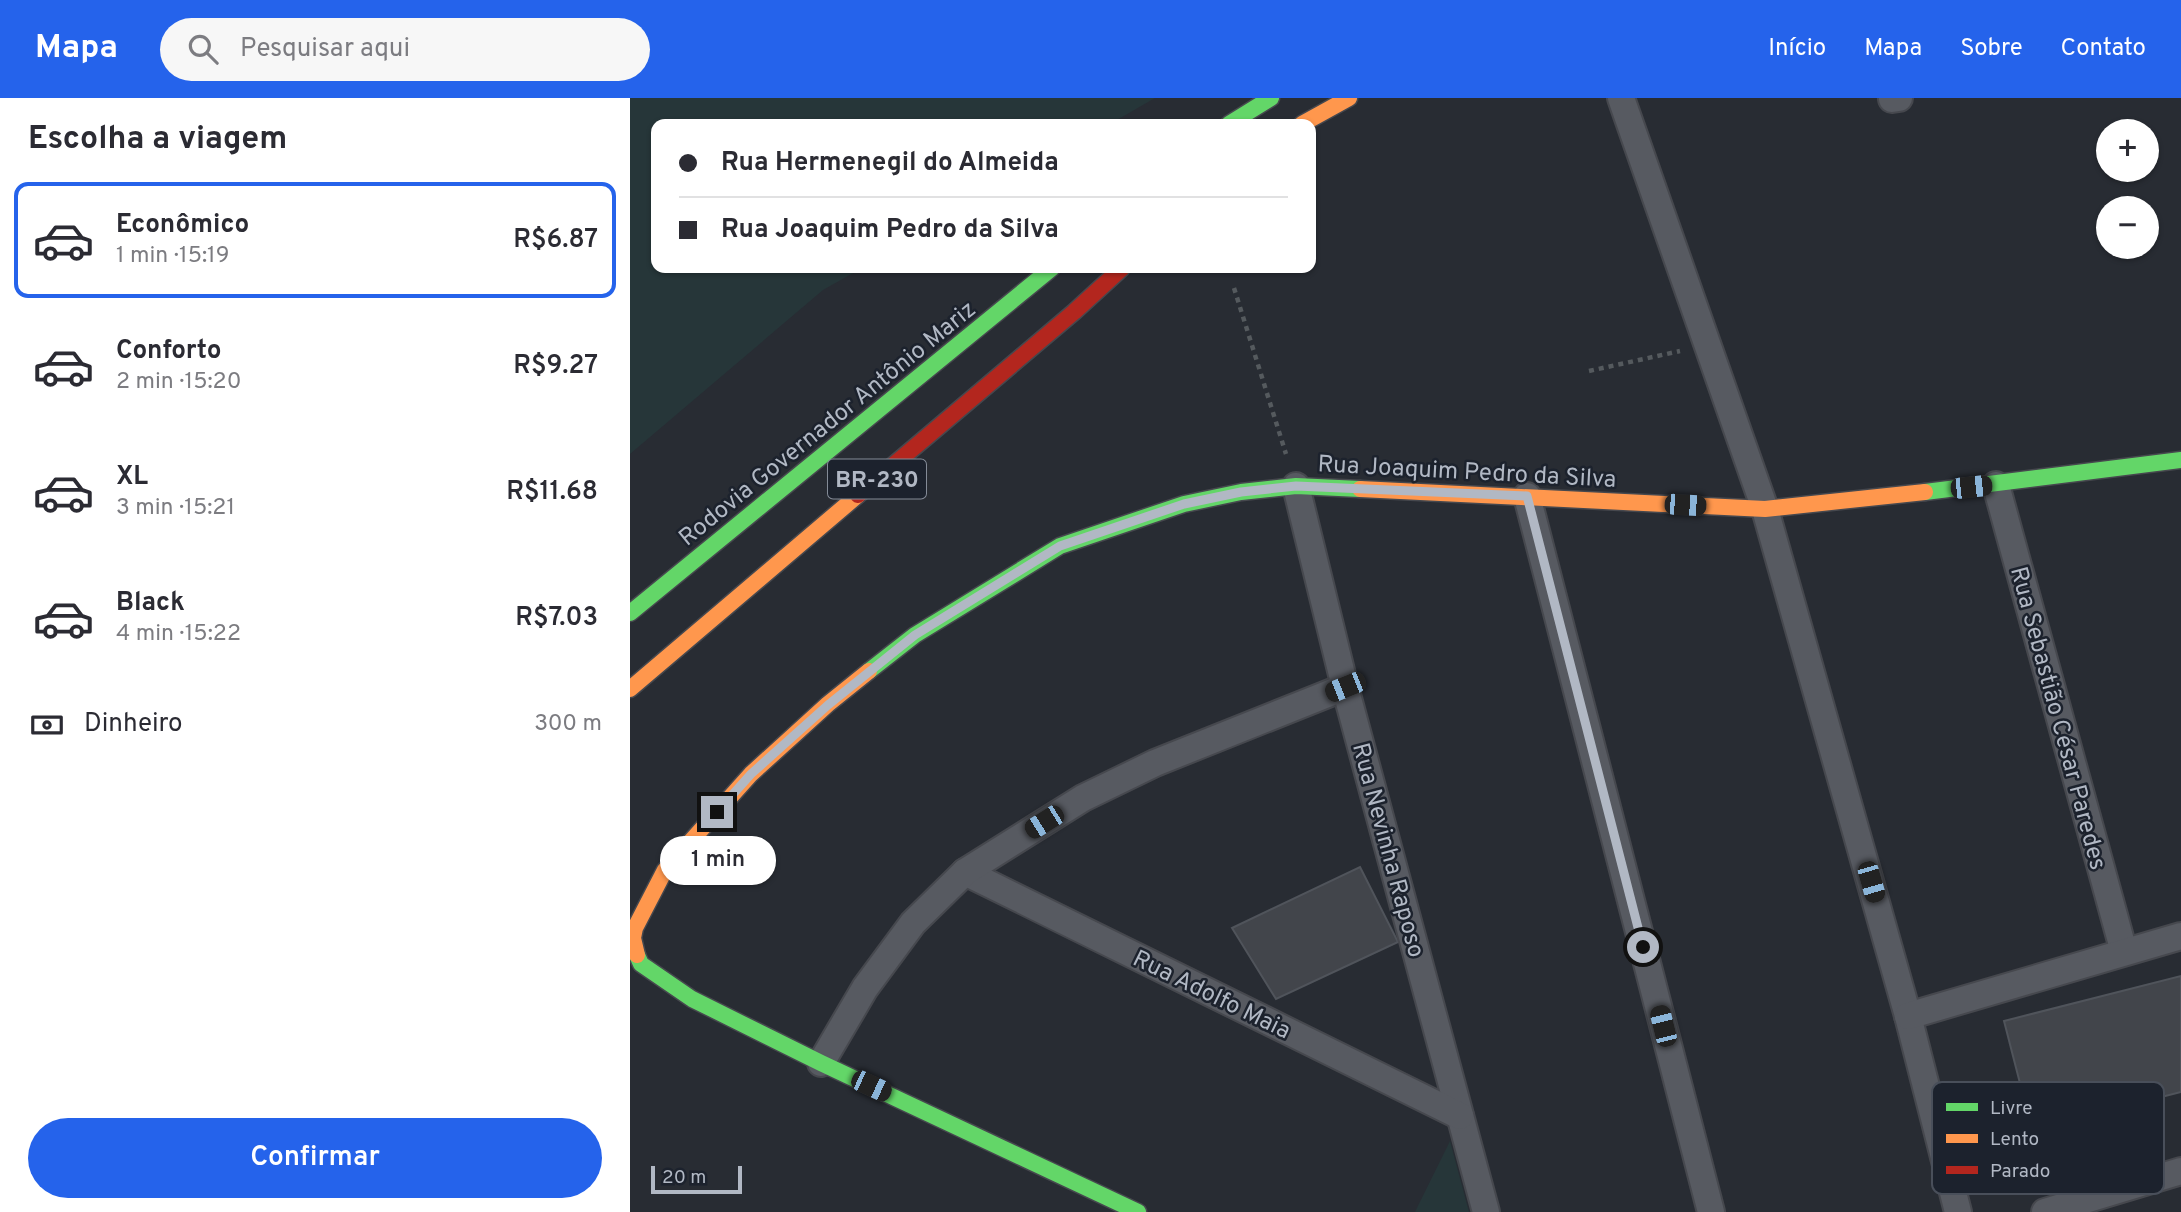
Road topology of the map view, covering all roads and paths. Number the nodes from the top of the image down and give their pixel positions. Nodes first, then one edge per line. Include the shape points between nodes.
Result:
1 (1271, 98) edge
2 (1349, 98) edge
3 (1621, 98) edge
4 (1899, 98) edge
5 (1892, 99) edge
6 (1237, 119) edge
7 (1311, 119) edge
8 (1046, 273) edge
9 (1117, 273) edge
10 (1234, 288) dead end
11 (1708, 345) junction
12 (1589, 371) dead end
13 (2181, 460) edge
14 (1996, 485) junction
15 (1296, 486) junction
16 (1527, 496) junction
17 (1765, 509) junction
18 (630, 613) edge
19 (1345, 687) junction
20 (630, 688) edge
21 (965, 872) junction
22 (2181, 936) edge
23 (2124, 952) junction
24 (1908, 1016) junction
25 (821, 1063) junction
26 (1932, 1110) edge
27 (1460, 1116) junction
28 (2181, 1171) edge
29 (2164, 1176) edge
30 (1953, 1194) edge
31 (2105, 1194) edge
32 (1125, 1209) edge
33 (1486, 1212) edge
34 (1711, 1212) edge
35 (1958, 1212) edge
36 (2045, 1212) edge

1 - 6 main road
2 - 7 main road
3 - 11 street
4 - 5 street
8 - 18 main road, Rodovia Governador Antônio Mariz / BR-230
9 - 20 main road, BR-230
10 - 15 path
11 - 12 path
11 - 17 street
13 - 14 main road, Rua Joaquim Pedro da Silva
14 - 17 main road, Rua Joaquim Pedro da Silva
14 - 23 street, Rua Sebastião César Paredes
15 - 16 main road, Rua Joaquim Pedro da Silva
15 - 19 street, Rua Nevinha Raposo
15 - 25 main road, Rua Joaquim Pedro da Silva via 1184,504 1060,546 915,635 828,705 751,774 666,870 635,928 635,951 641,964 692,999
16 - 17 main road, Rua Joaquim Pedro da Silva
16 - 34 street
17 - 24 street
19 - 21 street via 1155,763 1083,798
19 - 27 street, Rua Nevinha Raposo
21 - 25 street via 913,923 865,988
21 - 27 street, Rua Adolfo Maia
22 - 23 street
23 - 24 street
24 - 26 street
25 - 32 main road, Rua Joaquim Pedro da Silva
27 - 33 street, Rua Nevinha Raposo
28 - 29 street
30 - 35 street
31 - 36 street

